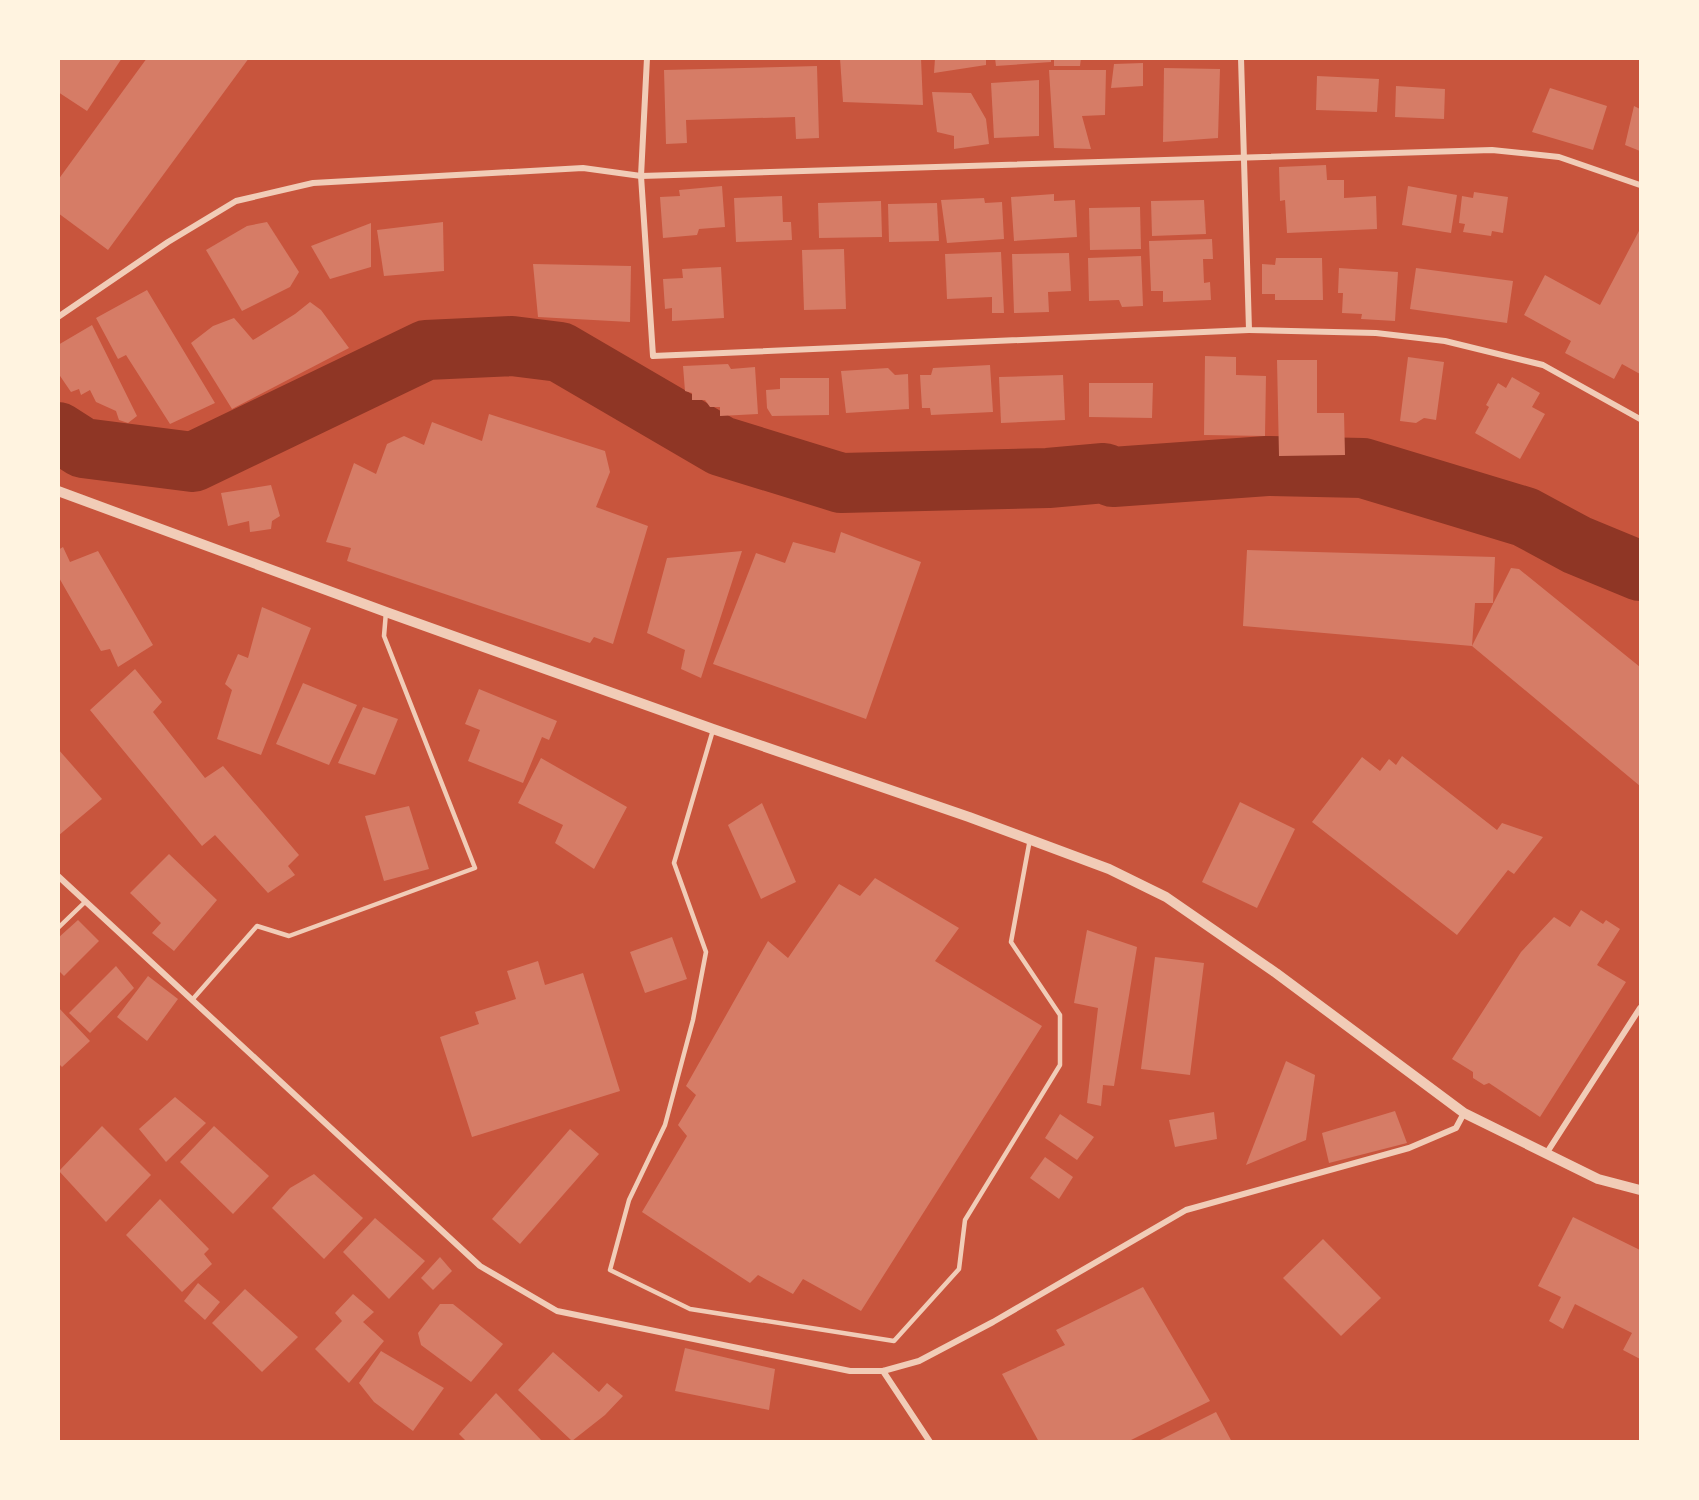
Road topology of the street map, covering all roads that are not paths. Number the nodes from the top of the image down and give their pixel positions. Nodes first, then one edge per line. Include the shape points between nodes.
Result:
1 (647, 58) edge
2 (1241, 58) edge
3 (1242, 156) junction
4 (641, 176) junction
5 (1641, 185) edge
6 (58, 317) edge
7 (1249, 330) junction
8 (1641, 419) edge
9 (58, 491) edge
10 (386, 612) junction
11 (713, 729) junction
12 (1030, 839) junction
13 (58, 876) edge
14 (85, 902) junction
15 (58, 928) edge
16 (192, 1000) junction
17 (1641, 1008) edge
18 (1464, 1113) junction
19 (1546, 1155) junction
20 (1641, 1190) edge
21 (883, 1371) junction
22 (930, 1442) edge

1 - 4 street
2 - 3 street
3 - 4 street
3 - 5 street via 1492,150 1559,157
3 - 7 street
4 - 6 street via 583,168 312,183 236,201
4 - 7 street via 653,356
7 - 8 street via 1376,333 1445,341 1543,365
9 - 10 street
10 - 11 street
10 - 16 lane via 384,636 475,868 290,936 257,926
11 - 12 street
11 - 12 lane via 674,863 706,952 704,963 665,1125 629,1200 610,1270 690,1309 894,1341 959,1269 965,1220 1060,1065 1060,1015 1011,942
12 - 18 street via 1166,897
13 - 14 street
14 - 15 lane
14 - 16 street
16 - 21 street via 480,1266 557,1311 850,1371
17 - 19 street
18 - 19 street
18 - 21 street via 1456,1128 1408,1148 1186,1210 993,1322 919,1361
19 - 20 street via 1598,1179
21 - 22 street

